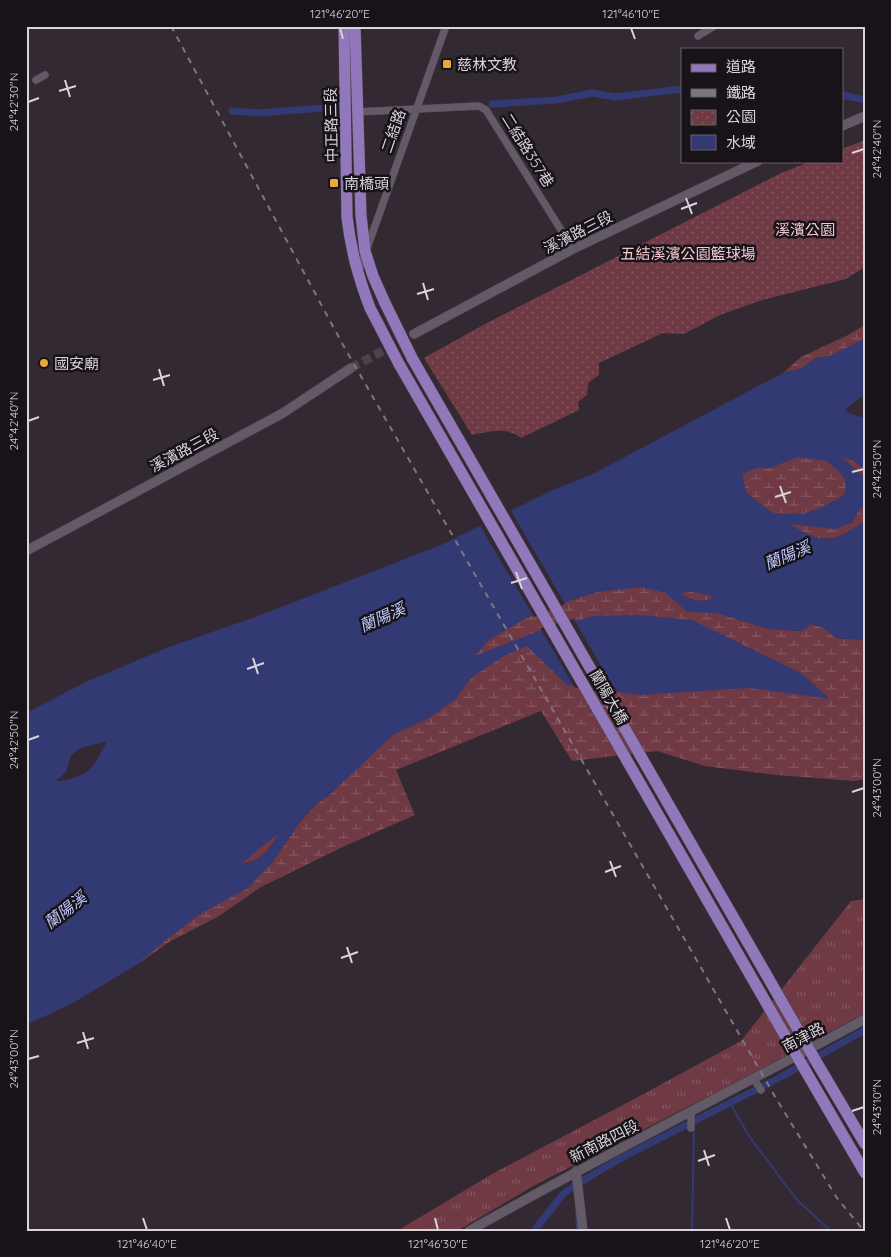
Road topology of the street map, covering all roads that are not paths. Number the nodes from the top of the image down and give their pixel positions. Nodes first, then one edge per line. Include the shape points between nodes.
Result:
1 (344, 26) edge
2 (355, 26) edge
3 (446, 26) edge
4 (714, 26) edge
5 (698, 36) dead end
6 (45, 75) dead end
7 (36, 80) dead end
8 (415, 109) junction
9 (346, 112) junction
10 (358, 112) junction
11 (865, 116) edge
12 (844, 125) edge
13 (756, 162) edge
14 (573, 249) junction
15 (365, 251) junction
16 (358, 274) junction
17 (414, 334) tunnel mouth
18 (412, 358) joint
19 (399, 364) joint
20 (351, 368) tunnel mouth
21 (26, 551) edge
22 (865, 1019) edge
23 (757, 1084) joint
24 (691, 1116) junction
25 (691, 1128) dead end
26 (865, 1144) edge
27 (576, 1171) junction
28 (865, 1173) edge
29 (469, 1231) edge
30 (583, 1231) edge

1 - 9 main road, 中正路三段
2 - 10 main road, 中正路三段
3 - 8 street, 二結路
4 - 5 street
6 - 7 street
8 - 10 street, 二結路357巷
8 - 14 street, 二結路357巷 via 480,103 494,120
8 - 15 street, 二結路
9 - 10 street, 二結路357巷
9 - 16 main road, 中正路三段 via 347,217
10 - 15 main road, 中正路三段
11 - 12 street
13 - 14 street, 溪濱路三段
14 - 17 street, 溪濱路三段
15 - 16 street, 二結路
15 - 18 main road, 中正路三段, bridge via 385,304
16 - 19 main road, 中正路三段, bridge via 370,308
18 - 26 main road, 蘭陽大橋, bridge
19 - 28 main road, 蘭陽大橋, bridge
20 - 21 street, 溪濱路三段 via 284,413
22 - 23 street, 南津路
23 - 24 street, 新南路四段
24 - 25 street
24 - 27 street, 新南路四段
27 - 29 street, 新南路四段
27 - 30 street

